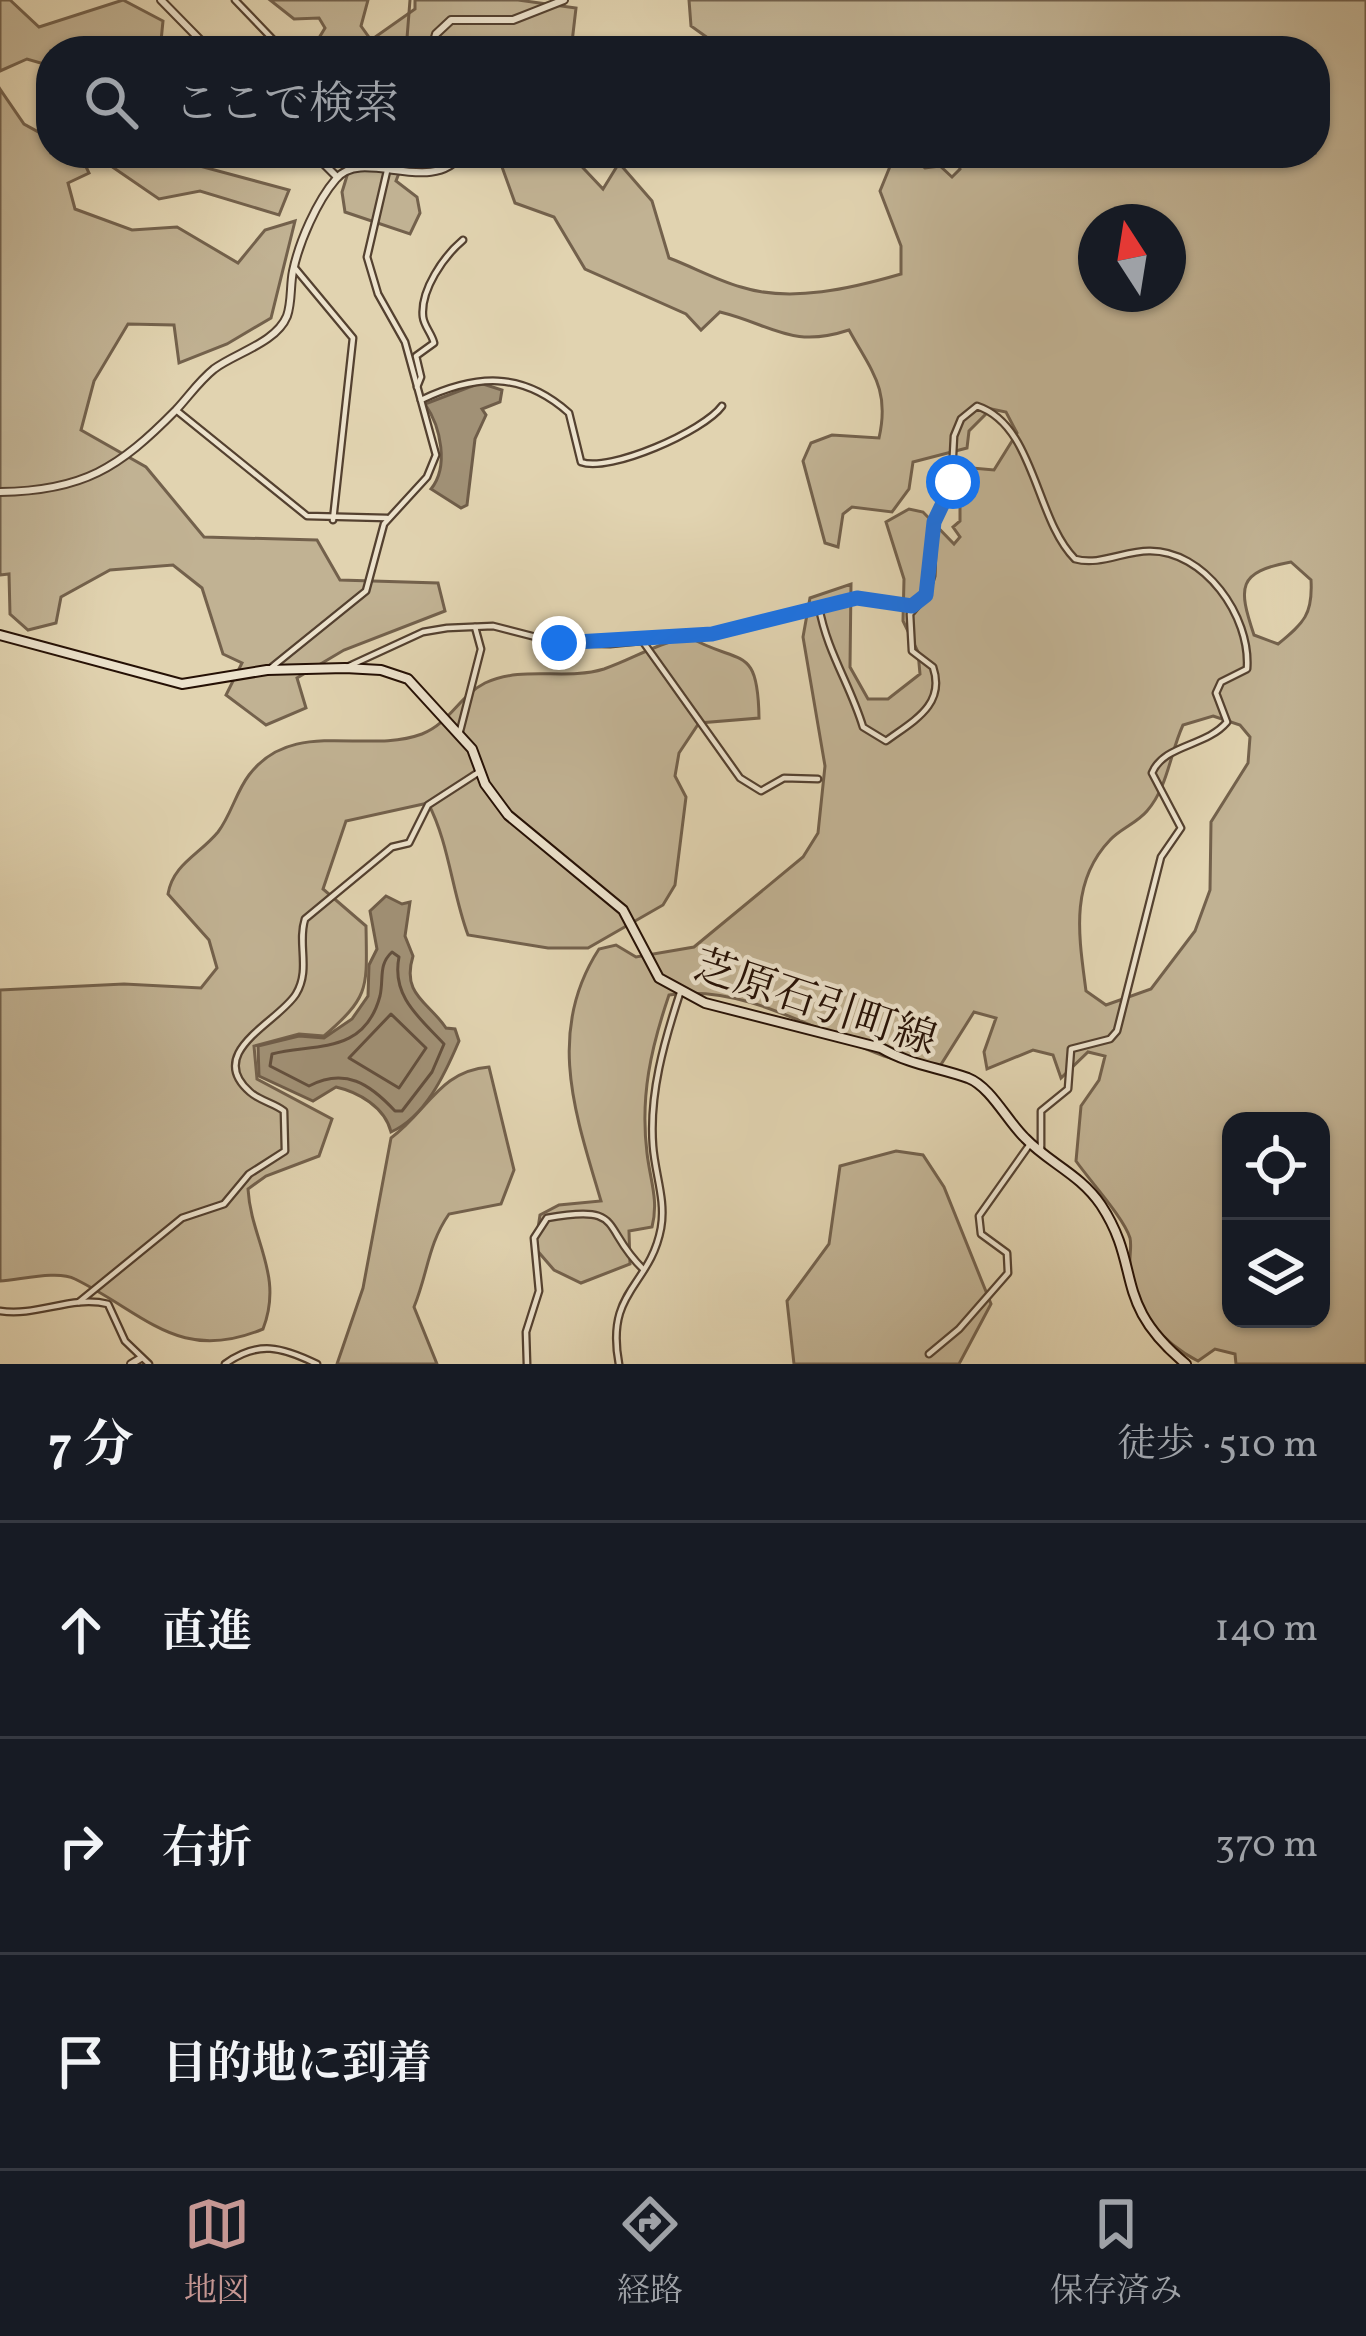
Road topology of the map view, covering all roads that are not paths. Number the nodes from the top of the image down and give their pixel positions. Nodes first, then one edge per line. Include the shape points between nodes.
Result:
1 (161, 0) edge
2 (235, 0) edge
3 (564, 0) edge
4 (196, 36) edge
5 (270, 36) edge
6 (435, 36) edge
7 (328, 168) edge
8 (446, 168) edge
9 (387, 171) junction
10 (337, 177) junction
11 (463, 241) dead end
12 (294, 267) junction
13 (417, 387) junction
14 (421, 400) junction
15 (722, 406) dead end
16 (176, 410) junction
17 (0, 492) edge
18 (388, 518) junction
19 (332, 520) junction
20 (912, 606) junction
21 (819, 607) junction
22 (475, 627) junction
23 (0, 635) edge
24 (641, 639) junction
25 (345, 668) junction
26 (267, 670) junction
27 (460, 733) junction
28 (480, 771) junction
29 (818, 779) dead end
30 (680, 993) junction
31 (1030, 1144) junction
32 (1040, 1150) junction
33 (643, 1269) junction
34 (79, 1302) junction
35 (0, 1311) edge
36 (929, 1354) dead end
37 (145, 1361) edge
38 (131, 1364) edge
39 (225, 1364) edge
40 (317, 1364) edge
41 (527, 1364) edge
42 (619, 1364) edge
43 (1186, 1364) edge

1 - 4 street
2 - 5 street
3 - 6 street via 512,20 451,20
7 - 10 street
8 - 9 street
9 - 10 street via 352,169
9 - 13 street via 367,257
10 - 12 street
11 - 13 street via 444,256 428,295 423,321 434,344 416,356
12 - 16 street via 286,318 275,334 218,366
12 - 19 street via 353,338
13 - 14 street
14 - 15 street via 469,378 522,382 569,412 581,462 597,467 691,433
14 - 18 street via 434,465
16 - 17 street via 80,484
16 - 19 street via 307,516
18 - 19 street
18 - 26 street via 367,591
20 - 21 street via 857,598
20 - 21 street via 908,638 933,667 935,695 928,710 886,741 863,728 854,694 827,652
20 - 32 street via 932,576 934,522 951,493 954,436 977,406 1016,438 1054,533 1075,559 1142,550 1181,557 1226,600 1244,640 1247,669 1216,693 1227,722 1154,766 1155,786 1181,828 1161,857 1118,1031 1071,1048 1068,1090 1041,1111
21 - 24 street via 712,634
22 - 24 street via 559,643
22 - 25 street via 423,632
22 - 27 street via 481,649
23 - 26 main road, 芝原石引町線 via 163,682
24 - 29 street via 740,778 761,791 784,778
25 - 26 main road, 芝原石引町線
25 - 27 main road, 芝原石引町線 via 408,679
27 - 28 main road, 芝原石引町線
28 - 30 main road, 芝原石引町線 via 508,815 623,910 648,963
28 - 34 street via 428,805 409,843 392,847 305,919 296,994 238,1055 250,1093 284,1111 285,1151 248,1174 224,1204 182,1218
30 - 31 main road, 芝原石引町線 via 968,1078
30 - 33 street via 660,1052 652,1144 660,1234
31 - 32 main road, 芝原石引町線
31 - 36 street via 979,1216 981,1234 1007,1253 1008,1273
32 - 43 main road, 芝原石引町線 via 1100,1203 1140,1318
33 - 41 street via 610,1219 548,1218 534,1238 539,1291 526,1332
33 - 42 street via 620,1304
34 - 35 street via 23,1315
34 - 37 street via 108,1304
37 - 38 street
39 - 40 street via 256,1346

